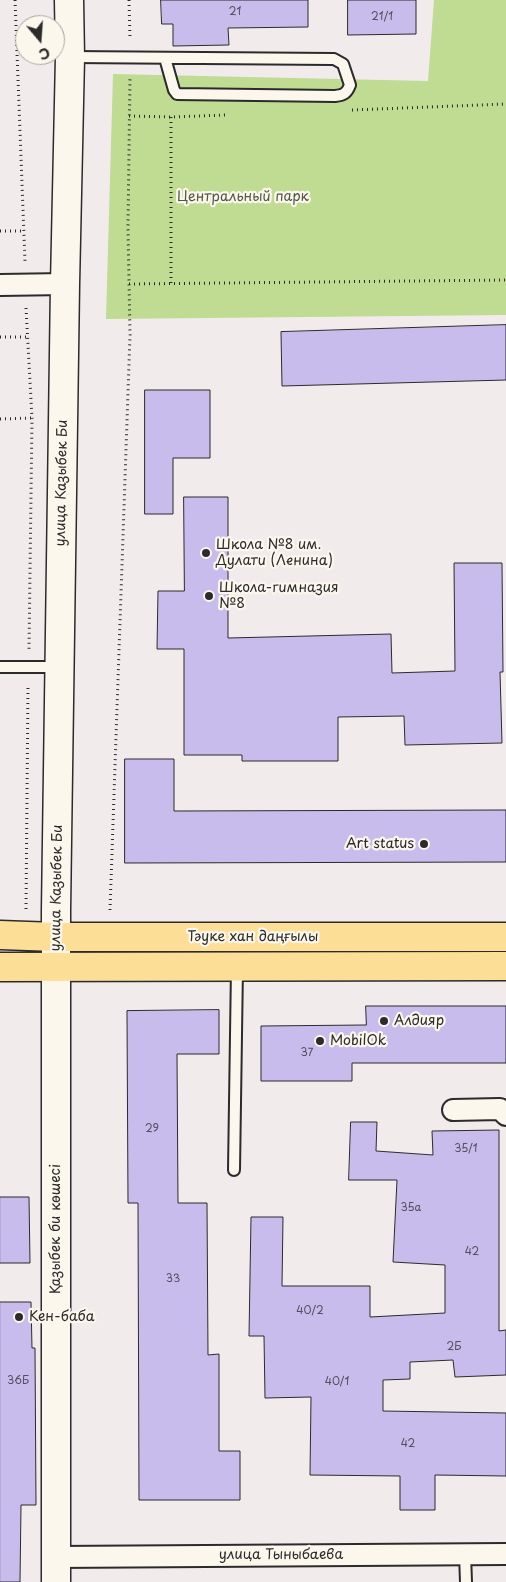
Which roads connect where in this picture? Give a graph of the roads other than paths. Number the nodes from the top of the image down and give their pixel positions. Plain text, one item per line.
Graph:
1 (69, 0) edge
2 (70, 57) junction
3 (165, 58) junction
4 (65, 284) junction
5 (0, 285) edge
6 (0, 667) edge
7 (60, 667) junction
8 (0, 935) edge
9 (506, 936) edge
10 (56, 937) junction
11 (237, 966) junction
12 (506, 966) edge
13 (0, 967) edge
14 (56, 967) junction
15 (453, 1110) dead end
16 (506, 1115) edge
17 (234, 1170) dead end
18 (465, 1554) junction
19 (506, 1554) edge
20 (56, 1570) edge
21 (466, 1582) edge

1 - 2 main road, улица Казыбек Би
2 - 3 lane
2 - 4 main road, улица Казыбек Би
3 - 3 lane
4 - 5 street
4 - 7 main road, улица Казыбек Би
6 - 7 lane
7 - 10 main road, улица Казыбек Би
8 - 10 main road, Тәуке хан даңғылы
9 - 10 main road, Тәуке хан даңғылы
10 - 14 main road, улица Казыбек Би
11 - 12 main road
11 - 14 main road
11 - 17 lane
13 - 14 main road
14 - 20 main road, Қазыбек би көшесі
15 - 16 street
18 - 19 street, улица Тыныбаева
18 - 20 street, улица Тыныбаева
18 - 21 lane

